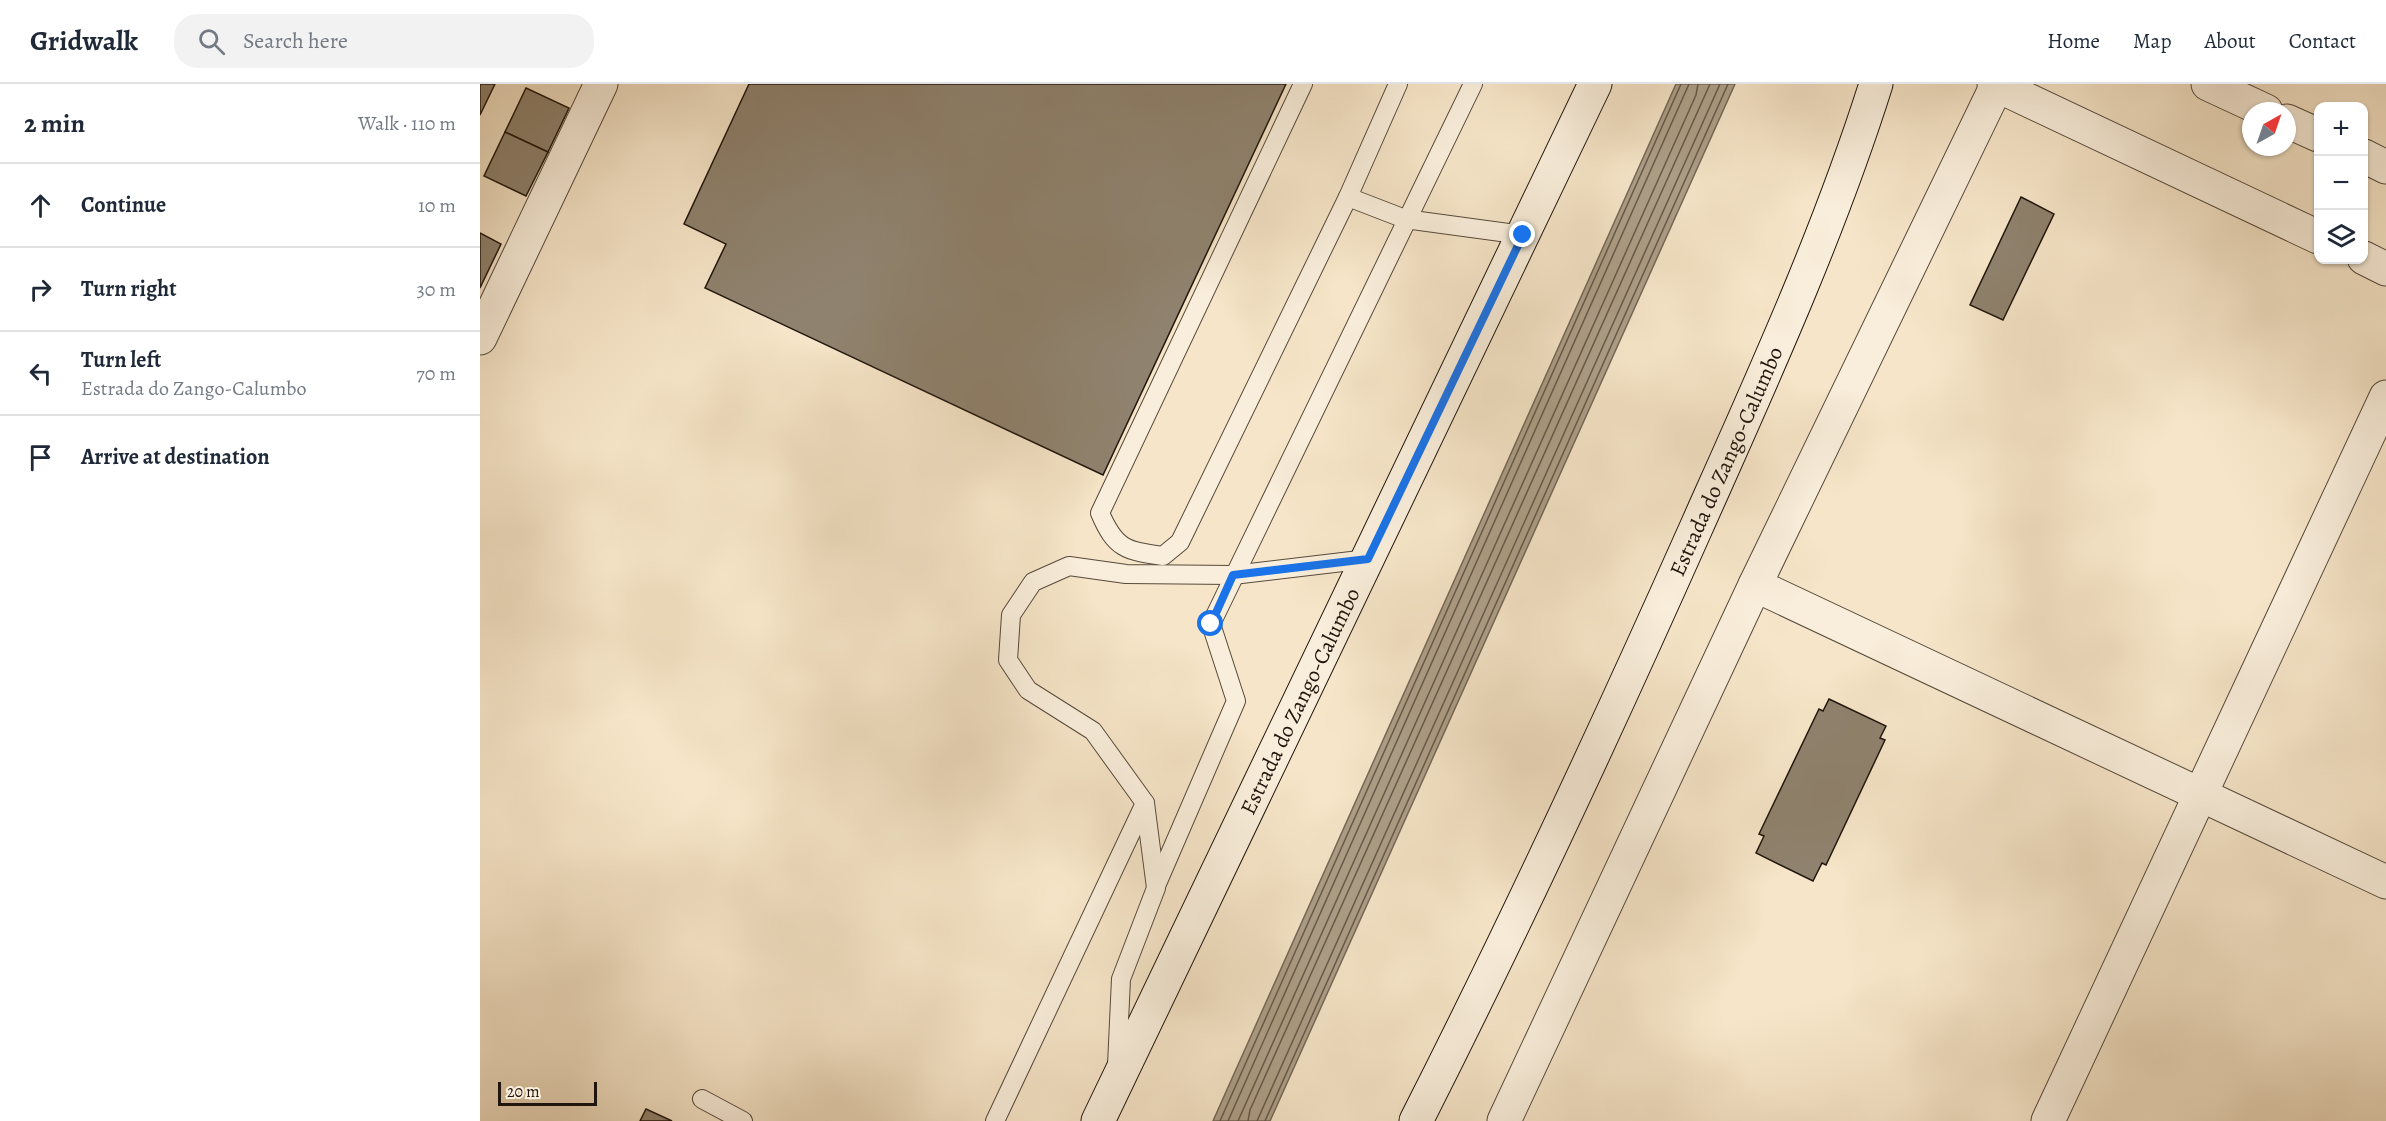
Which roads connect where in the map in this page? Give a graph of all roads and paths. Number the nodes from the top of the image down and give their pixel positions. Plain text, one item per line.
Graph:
1 (601, 84) edge
2 (1303, 84) edge
3 (1398, 84) edge
4 (1473, 84) edge
5 (1595, 84) edge
6 (1876, 84) edge
7 (2208, 84) edge
8 (1995, 85) edge
9 (2247, 102) edge
10 (2296, 125) edge
11 (2314, 133) edge
12 (2368, 158) edge
13 (2386, 167) edge
14 (1348, 197) junction
15 (1406, 219) junction
16 (1523, 235) junction
17 (2314, 235) edge
18 (2368, 260) edge
19 (2386, 269) edge
20 (480, 338) edge
21 (2386, 397) edge
22 (1368, 559) junction
23 (1233, 575) junction
24 (1755, 585) junction
25 (2201, 795) junction
26 (1145, 804) junction
27 (2386, 882) edge
28 (1155, 888) junction
29 (1116, 1084) junction
30 (702, 1099) dead end
31 (1514, 1118) edge
32 (743, 1121) edge
33 (995, 1121) edge
34 (1098, 1121) edge
35 (1416, 1121) edge
36 (2048, 1121) edge

1 - 20 street
2 - 14 lane
3 - 14 lane
4 - 15 lane
5 - 16 street, Estrada do Zango-Calumbo
6 - 35 street, Estrada do Zango-Calumbo
7 - 9 street
8 - 17 street
8 - 24 street
10 - 11 street
12 - 13 street
14 - 15 lane
15 - 16 lane
15 - 23 lane
16 - 22 street, Estrada do Zango-Calumbo
18 - 19 street
21 - 25 street
22 - 23 lane
22 - 29 street, Estrada do Zango-Calumbo
23 - 26 lane
23 - 28 lane
24 - 25 street
24 - 31 street
25 - 27 street
25 - 36 street
26 - 28 lane
26 - 33 lane
28 - 29 lane
29 - 34 street, Estrada do Zango-Calumbo
30 - 32 lane

